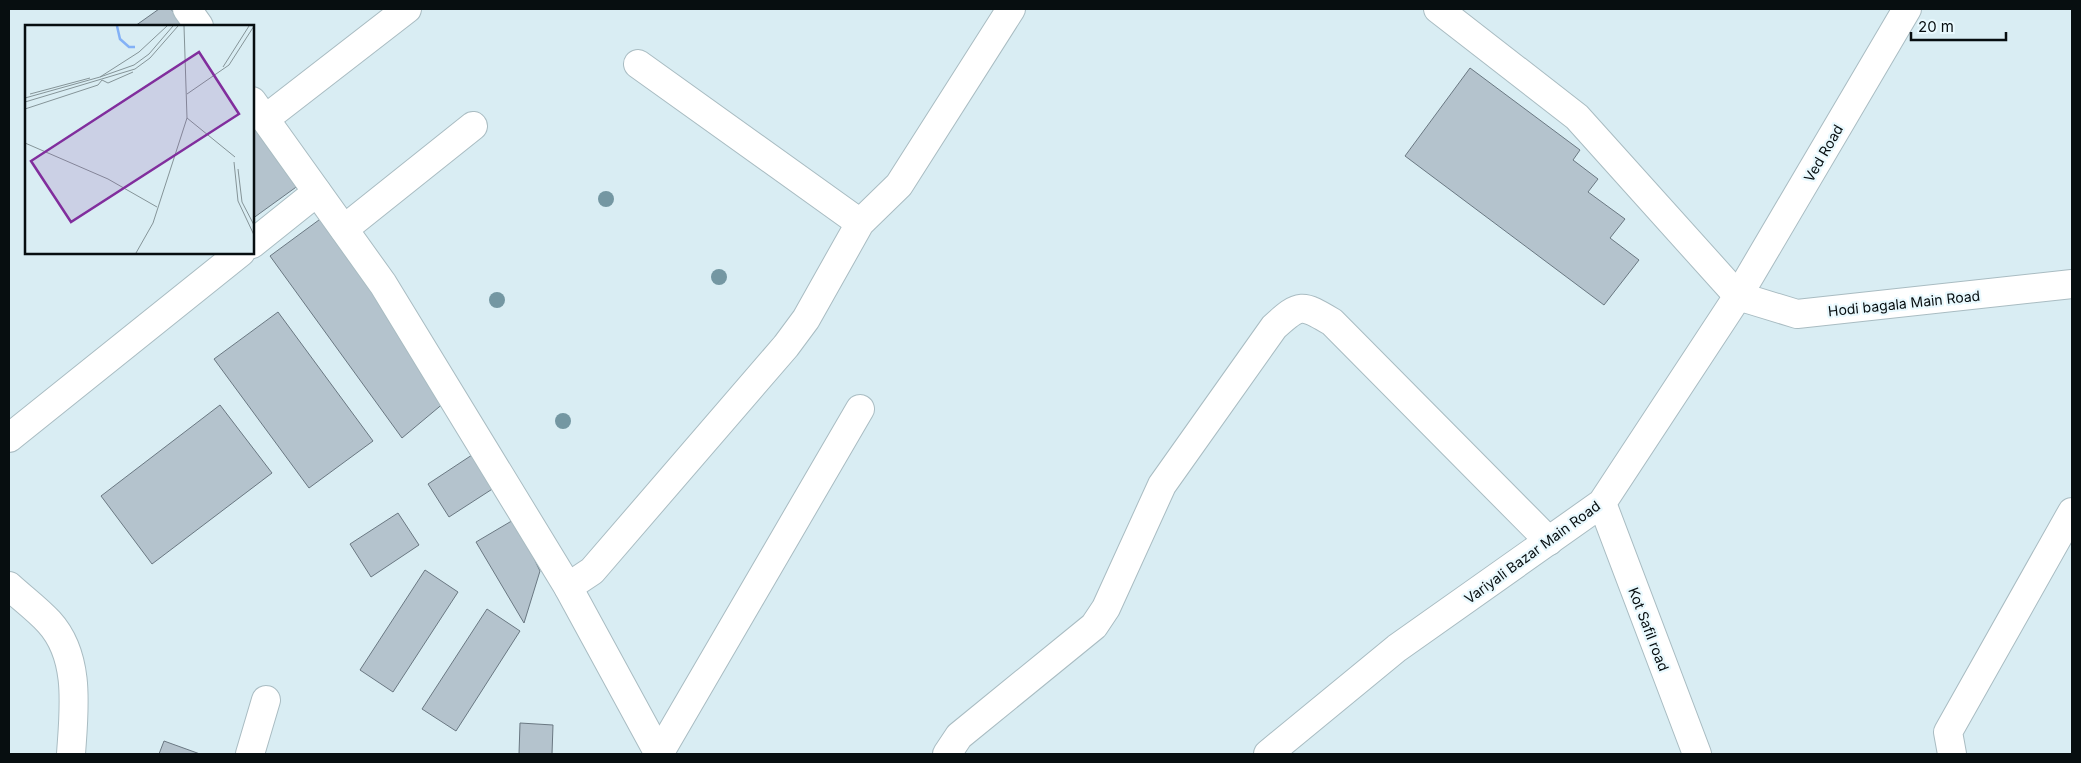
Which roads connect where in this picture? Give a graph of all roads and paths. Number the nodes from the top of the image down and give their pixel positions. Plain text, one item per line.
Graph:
1 (187, 9) edge
2 (407, 9) edge
3 (1011, 9) edge
4 (1438, 9) edge
5 (1907, 9) edge
6 (198, 25) edge
7 (638, 64) dead end
8 (259, 110) edge
9 (472, 126) dead end
10 (317, 192) junction
11 (860, 223) junction
12 (344, 229) junction
13 (254, 242) edge
14 (239, 254) edge
15 (2072, 284) edge
16 (1738, 296) junction
17 (860, 409) dead end
18 (9, 438) edge
19 (1602, 503) junction
20 (2072, 512) edge
21 (1549, 541) junction
22 (9, 586) edge
23 (568, 587) junction
24 (266, 700) dead end
25 (71, 754) edge
26 (250, 754) edge
27 (659, 754) edge
28 (947, 754) edge
29 (1268, 754) edge
30 (1697, 754) edge
31 (1952, 754) edge

1 - 6 street
2 - 8 street
3 - 11 street
4 - 16 street
5 - 16 street, Ved Road
7 - 11 street
8 - 10 street
9 - 12 street
10 - 12 street
10 - 13 street
11 - 23 street
12 - 23 street
14 - 18 street
15 - 16 street, Hodi bagala Main Road
16 - 19 street, Variyali Bazar Main Road
17 - 27 street
19 - 21 street, Variyali Bazar Main Road
19 - 30 street, Kot Safil road
20 - 31 street
21 - 28 street
21 - 29 street, Variyali Bazar Main Road
22 - 25 street
23 - 27 street
24 - 26 street

